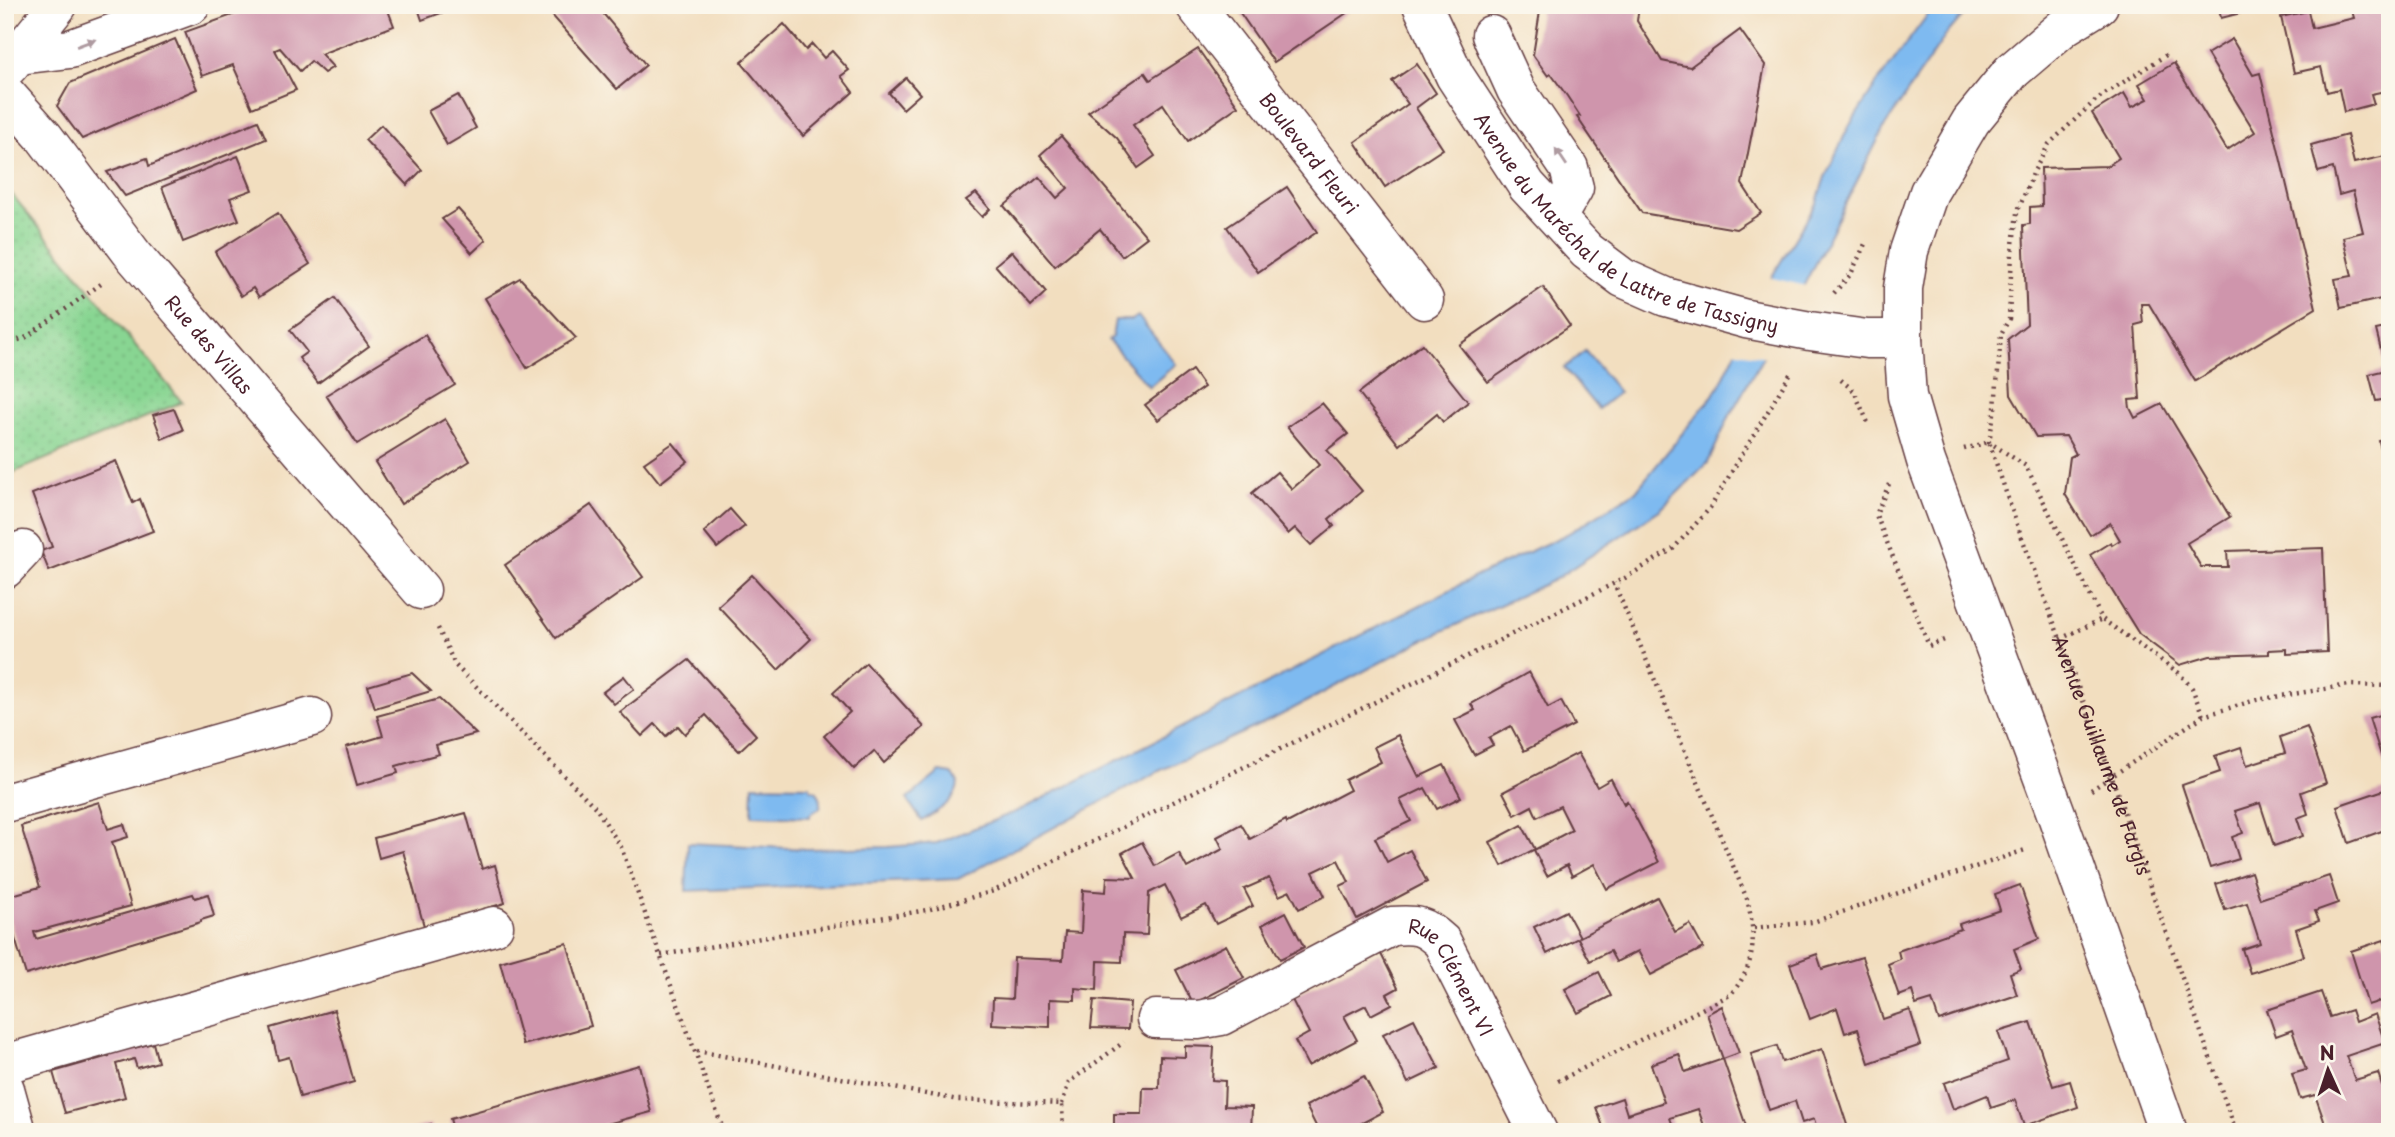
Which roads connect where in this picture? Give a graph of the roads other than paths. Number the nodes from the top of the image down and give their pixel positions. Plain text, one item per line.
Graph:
1 (58, 5) edge
2 (191, 5) edge
3 (1195, 5) edge
4 (1422, 5) edge
5 (2099, 5) edge
6 (1490, 35) dead end
7 (12, 62) edge
8 (5, 93) edge
9 (1557, 218) junction
10 (1424, 300) dead end
11 (1903, 339) junction
12 (421, 590) road end
13 (312, 717) dead end
14 (5, 803) edge
15 (494, 926) dead end
16 (1156, 1019) road end
17 (5, 1064) edge
18 (5, 1089) edge
19 (1532, 1120) edge
20 (17, 1132) edge
21 (2168, 1132) edge

1 - 7 street
7 -> 2 street
3 - 10 street, Boulevard Fleuri
4 - 9 street, Avenue du Maréchal de Lattre de Tassigny
5 - 11 street
9 -> 6 street
8 - 12 street, Rue des Villas
9 - 11 street, Avenue du Maréchal de Lattre de Tassigny
11 - 21 street
13 - 14 street
15 - 17 street
16 - 19 street, Rue Clément VI
18 - 20 street

